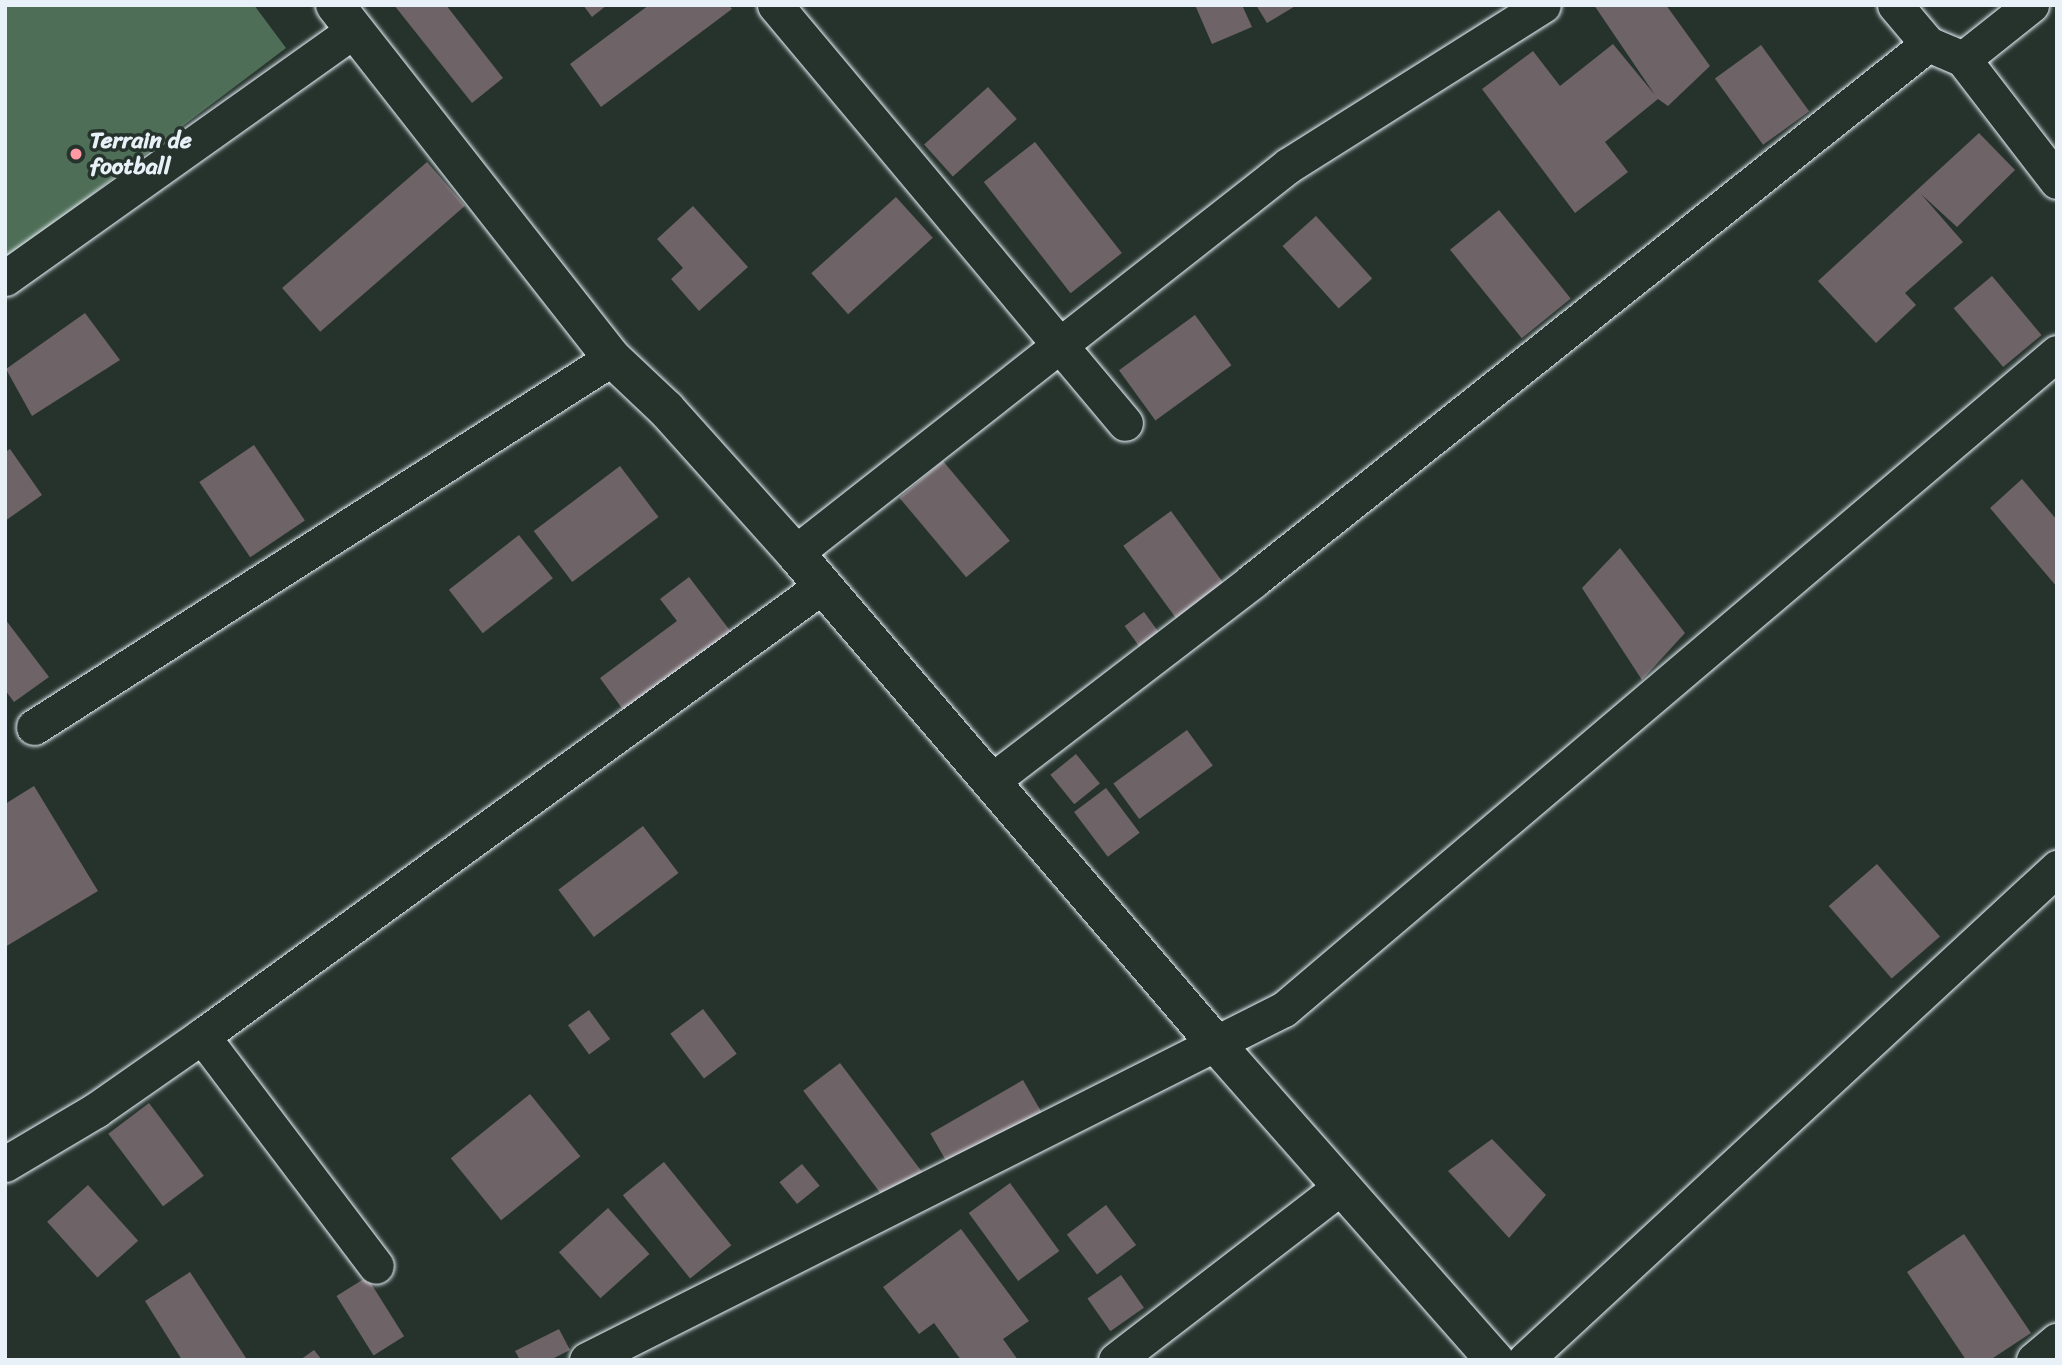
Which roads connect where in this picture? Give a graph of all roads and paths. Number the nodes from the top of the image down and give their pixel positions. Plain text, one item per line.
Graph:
1 (775, 5) edge
2 (1543, 5) edge
3 (1895, 5) edge
4 (2031, 5) edge
5 (345, 18) edge
6 (1928, 44) junction
7 (1964, 59) junction
8 (2057, 181) edge
9 (5, 278) edge
10 (1059, 342) junction
11 (2057, 353) edge
12 (612, 358) junction
13 (1125, 423) dead end
14 (795, 553) junction
15 (822, 586) junction
16 (34, 727) dead end
17 (993, 780) junction
18 (2057, 868) edge
19 (202, 1036) junction
20 (1216, 1044) junction
21 (5, 1164) edge
22 (1341, 1187) junction
23 (376, 1266) dead end
24 (2057, 1341) edge
25 (587, 1360) edge
26 (1116, 1360) edge
27 (1496, 1360) edge
28 (1525, 1360) edge
29 (2034, 1360) edge

1 - 10 street
2 - 10 street
3 - 6 street
4 - 7 street
5 - 9 street
5 - 12 street
6 - 7 street
6 - 17 street
7 - 8 street
10 - 13 street
10 - 14 street
11 - 20 street
12 - 14 street
12 - 16 street
14 - 15 street
15 - 17 street
15 - 19 street
17 - 20 street
18 - 28 street
19 - 21 street
19 - 23 street
20 - 22 street
20 - 25 street
22 - 26 street
22 - 27 street
24 - 29 street

